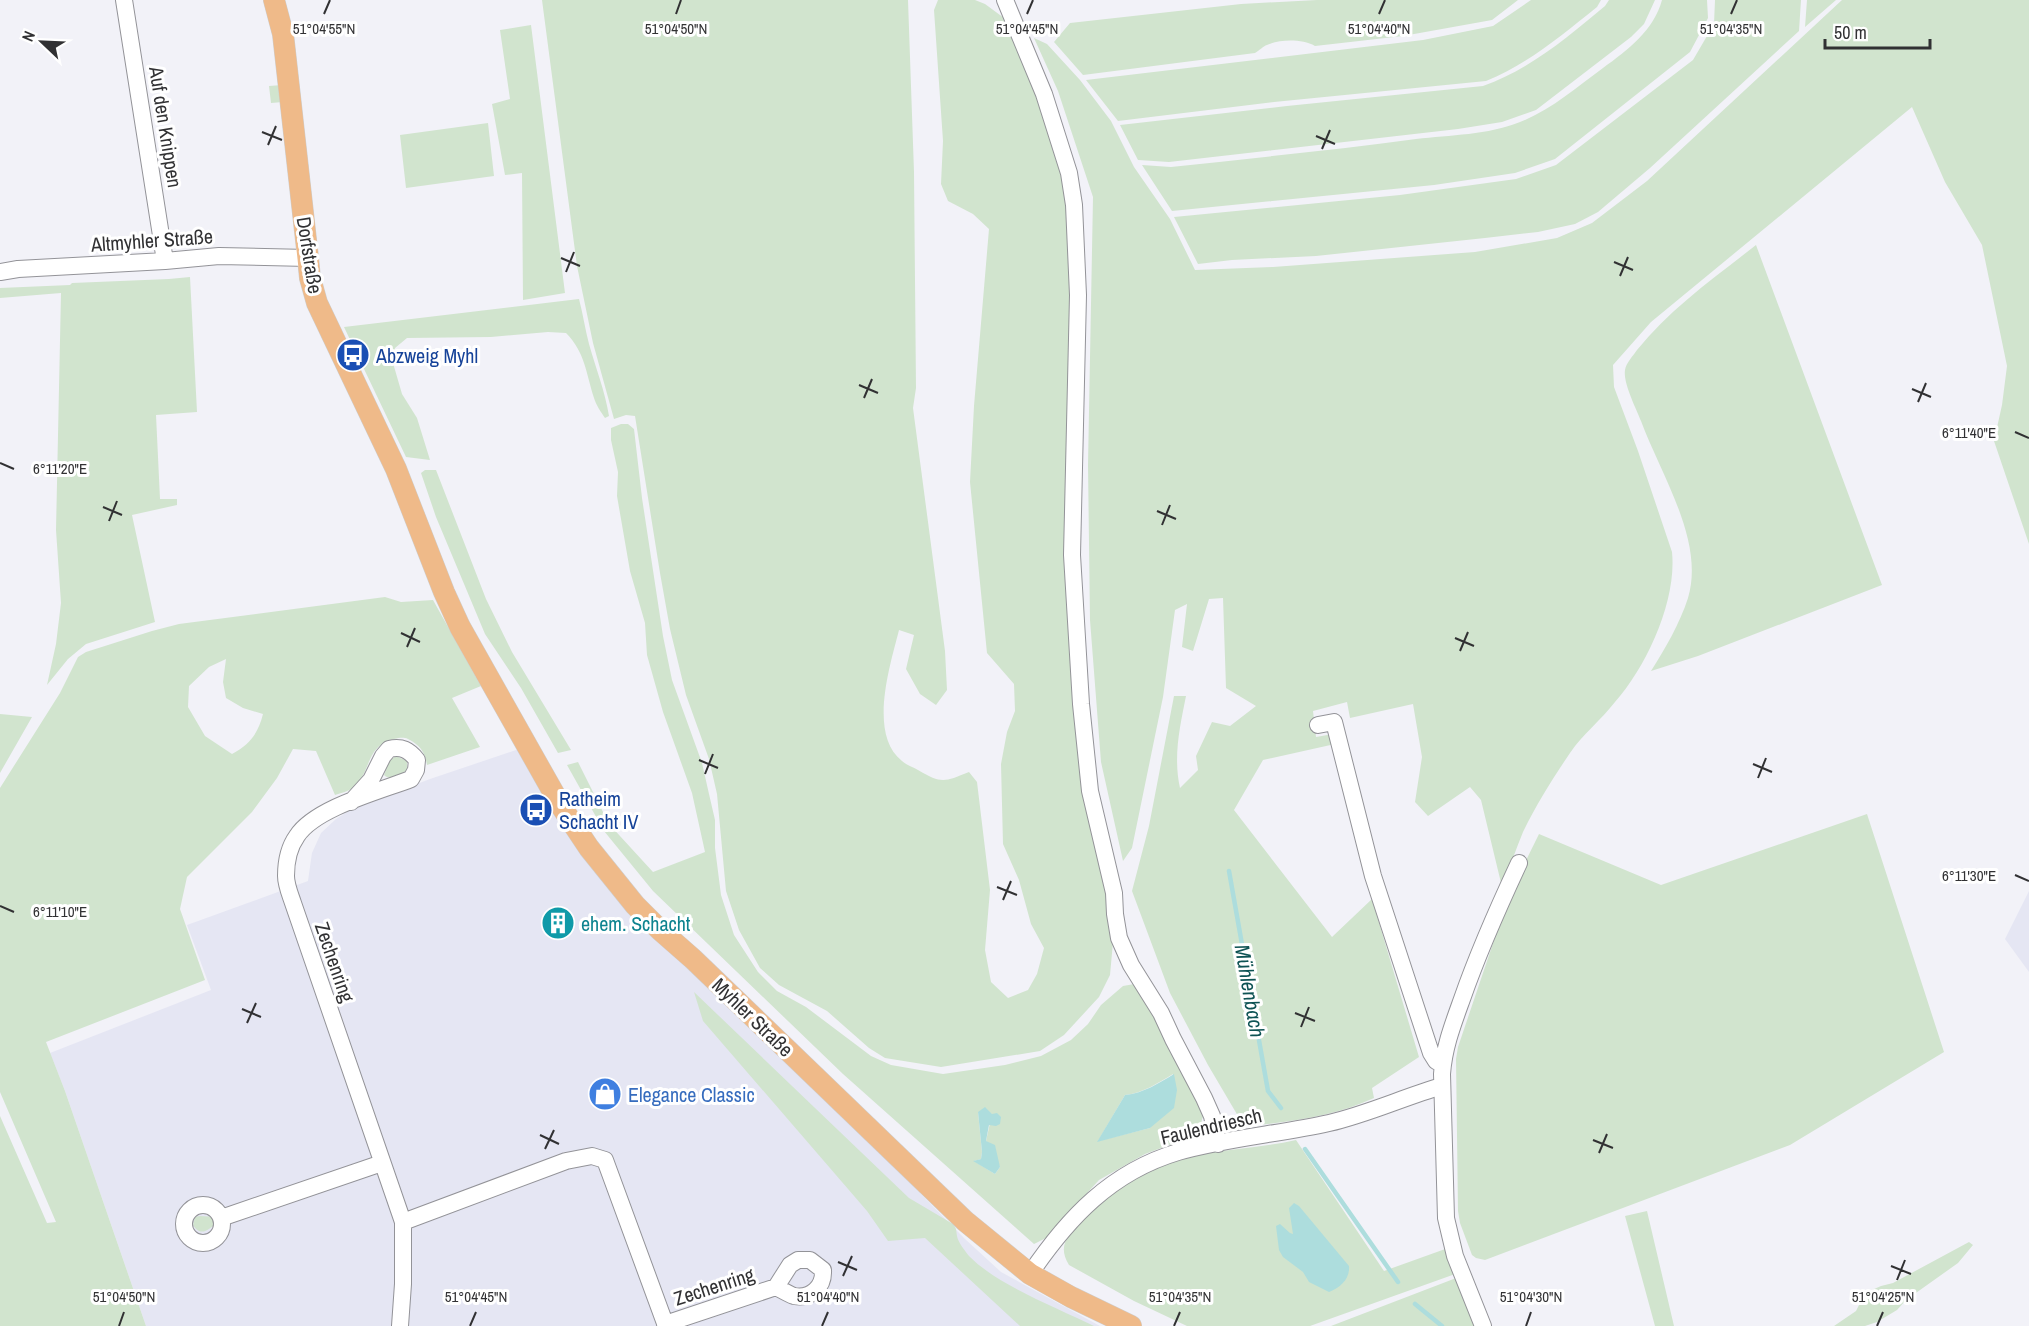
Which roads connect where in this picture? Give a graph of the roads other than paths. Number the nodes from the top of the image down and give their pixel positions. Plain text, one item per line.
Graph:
1 (124, 0) edge
2 (274, 0) edge
3 (1005, 0) edge
4 (308, 258) junction
5 (165, 261) junction
6 (0, 272) edge
7 (460, 627) joint
8 (1318, 724) dead end
9 (351, 802) dead end
10 (1519, 863) dead end
11 (1443, 1065) junction
12 (1442, 1086) junction
13 (1218, 1144) junction
14 (382, 1163) junction
15 (221, 1218) dead end
16 (403, 1222) junction
17 (1030, 1274) junction
18 (776, 1287) dead end
19 (666, 1325) edge
20 (400, 1326) edge
21 (1131, 1326) edge
22 (1483, 1326) edge

1 - 5 street, Auf den Knippen
2 - 4 main road, Dorfstraße
3 - 13 street
4 - 5 street, Altmyhler Straße
4 - 7 main road, Dorfstraße
5 - 6 street, Altmyhler Straße
7 - 17 main road, Myhler Straße
8 - 11 street
9 - 14 street, Zechenring
10 - 11 street
11 - 12 street
12 - 13 street, Faulendriesch
12 - 22 street
13 - 17 street, Faulendriesch
14 - 15 street
14 - 16 street, Zechenring
16 - 19 street, Zechenring
16 - 20 street, Zechenring
17 - 21 main road, Myhler Straße
18 - 19 street, Zechenring

